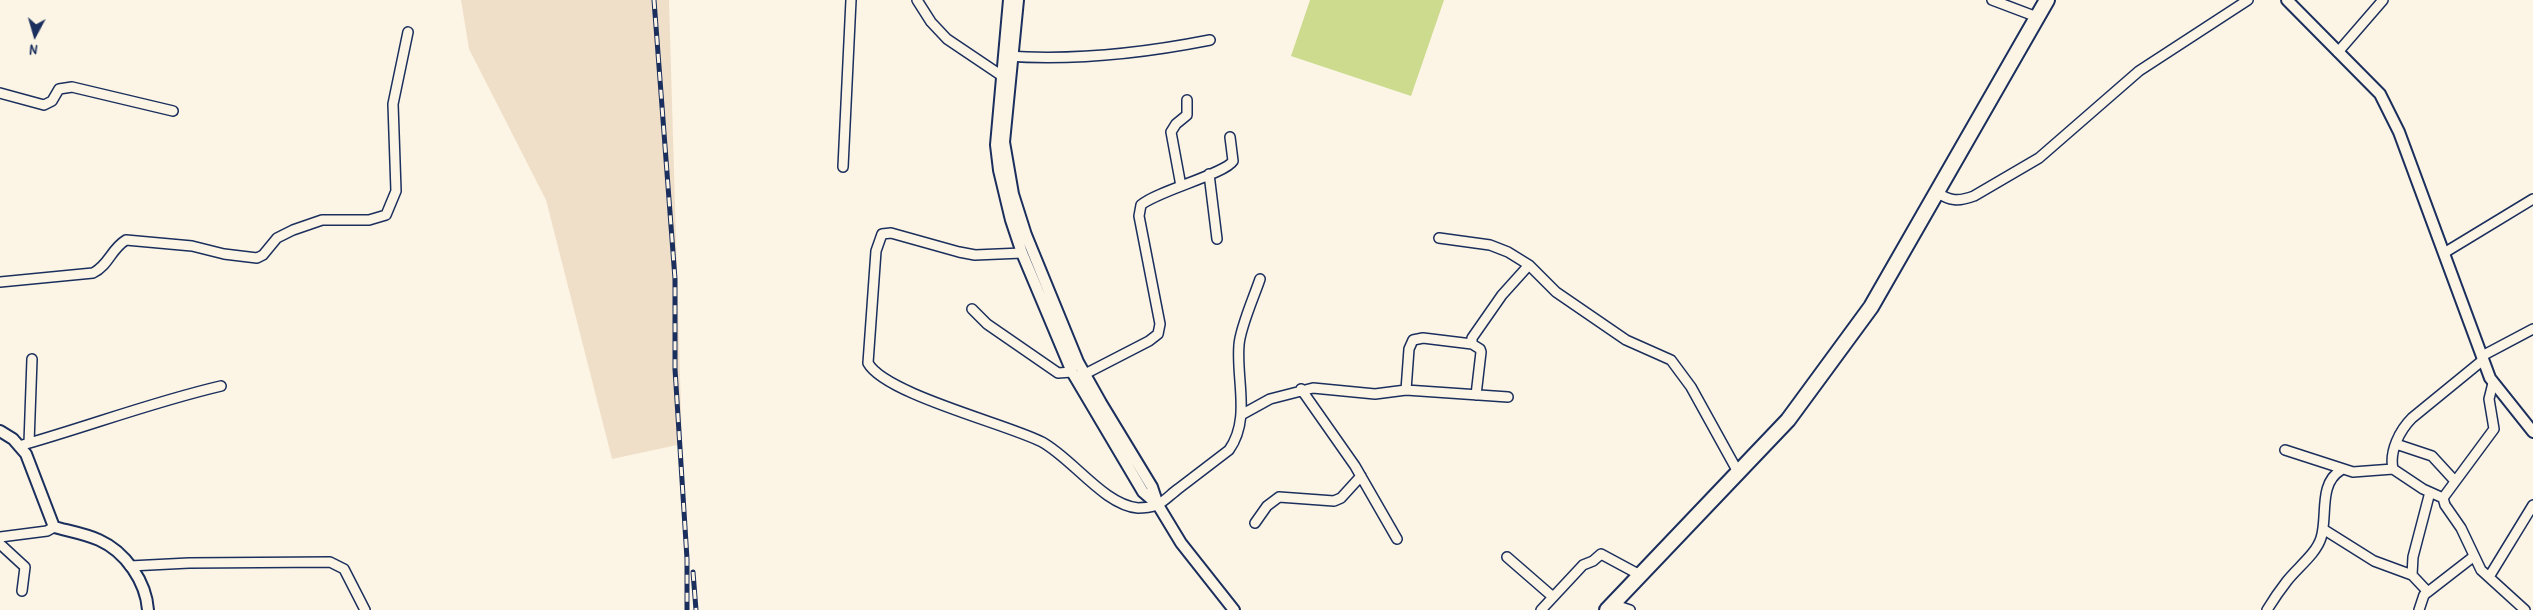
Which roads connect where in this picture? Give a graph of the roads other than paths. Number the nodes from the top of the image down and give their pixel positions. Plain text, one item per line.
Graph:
1 (851, 0) edge
2 (918, 0) edge
3 (1010, 0) edge
4 (1018, 0) edge
5 (1992, 0) edge
6 (2047, 0) edge
7 (2248, 0) edge
8 (2287, 0) edge
9 (2383, 0) edge
10 (2037, 17) junction
11 (408, 32) dead end
12 (1210, 40) dead end
13 (2338, 52) junction
14 (1008, 56) junction
15 (1002, 76) junction
16 (0, 92) edge
17 (1187, 100) dead end
18 (173, 111) dead end
19 (1230, 137) dead end
20 (842, 167) dead end
21 (1209, 174) junction
22 (1181, 186) junction
23 (1936, 192) junction
24 (2533, 199) edge
25 (1021, 237) junction
26 (1439, 238) dead end
27 (1217, 239) dead end
28 (1022, 253) junction
29 (2444, 254) junction
30 (1529, 265) junction
31 (1260, 280) dead end
32 (0, 282) edge
33 (972, 308) dead end
34 (2533, 329) edge
35 (1472, 344) junction
36 (32, 358) dead end
37 (2482, 358) junction
38 (1073, 367) junction
39 (1085, 374) junction
40 (2493, 383) junction
41 (221, 386) dead end
42 (1300, 389) junction
43 (1406, 390) junction
44 (1476, 395) junction
45 (1508, 397) dead end
46 (1241, 415) junction
47 (0, 431) edge
48 (2533, 432) edge
49 (2396, 444) junction
50 (24, 445) junction
51 (2285, 450) dead end
52 (2394, 469) junction
53 (2341, 470) junction
54 (1738, 472) junction
55 (1361, 476) junction
56 (2454, 480) junction
57 (2430, 492) junction
58 (2443, 498) junction
59 (2533, 504) edge
60 (1158, 505) junction
61 (1255, 523) dead end
62 (54, 527) junction
63 (2323, 528) junction
64 (0, 537) edge
65 (1397, 539) dead end
66 (0, 544) edge
67 (2473, 556) junction
68 (1507, 557) dead end
69 (130, 566) junction
70 (1640, 575) junction
71 (2412, 576) junction
72 (2489, 577) junction
73 (22, 591) dead end
74 (2428, 592) junction
75 (1553, 597) junction
76 (1610, 607) edge
77 (148, 610) edge
78 (365, 610) edge
79 (1234, 610) edge
80 (1541, 610) edge
81 (1630, 610) edge
82 (2267, 610) edge
83 (2418, 610) edge
84 (2525, 610) edge

1 - 20 street
2 - 15 street
3 - 14 street
4 - 14 street
5 - 10 street
6 - 10 main road
7 - 23 street
8 - 13 street
9 - 13 street
10 - 23 main road
11 - 32 street
12 - 14 street
13 - 29 street
14 - 15 street
14 - 25 street
15 - 25 street
16 - 18 street
17 - 22 street
19 - 21 street
21 - 22 street
21 - 27 street
22 - 39 street
23 - 54 main road
24 - 29 street
25 - 28 street
25 - 38 street
26 - 30 street
28 - 38 street
28 - 60 street
29 - 37 street
30 - 35 street
30 - 54 street
31 - 46 street
33 - 38 street
34 - 37 street
35 - 43 street
35 - 44 street
36 - 50 street
37 - 40 street
37 - 49 street
38 - 39 street
38 - 60 street
39 - 60 street
40 - 48 street
40 - 56 street
41 - 50 street
42 - 43 street
42 - 46 street
42 - 55 street
43 - 44 street
44 - 45 street
46 - 60 street
47 - 50 street
49 - 52 street
49 - 56 street
50 - 62 street
51 - 53 street
52 - 53 street
52 - 57 street
53 - 63 street
54 - 70 main road
55 - 61 street
55 - 65 street
56 - 58 street
57 - 58 street
57 - 71 street
58 - 67 street
59 - 72 street
60 - 79 street
62 - 64 street
62 - 69 street
63 - 71 street
63 - 82 street
66 - 73 street
67 - 72 street
67 - 74 street
68 - 75 street
69 - 77 street
69 - 78 street
70 - 75 street
70 - 76 main road
71 - 74 street
72 - 84 street
74 - 83 street
75 - 80 street
76 - 81 street

